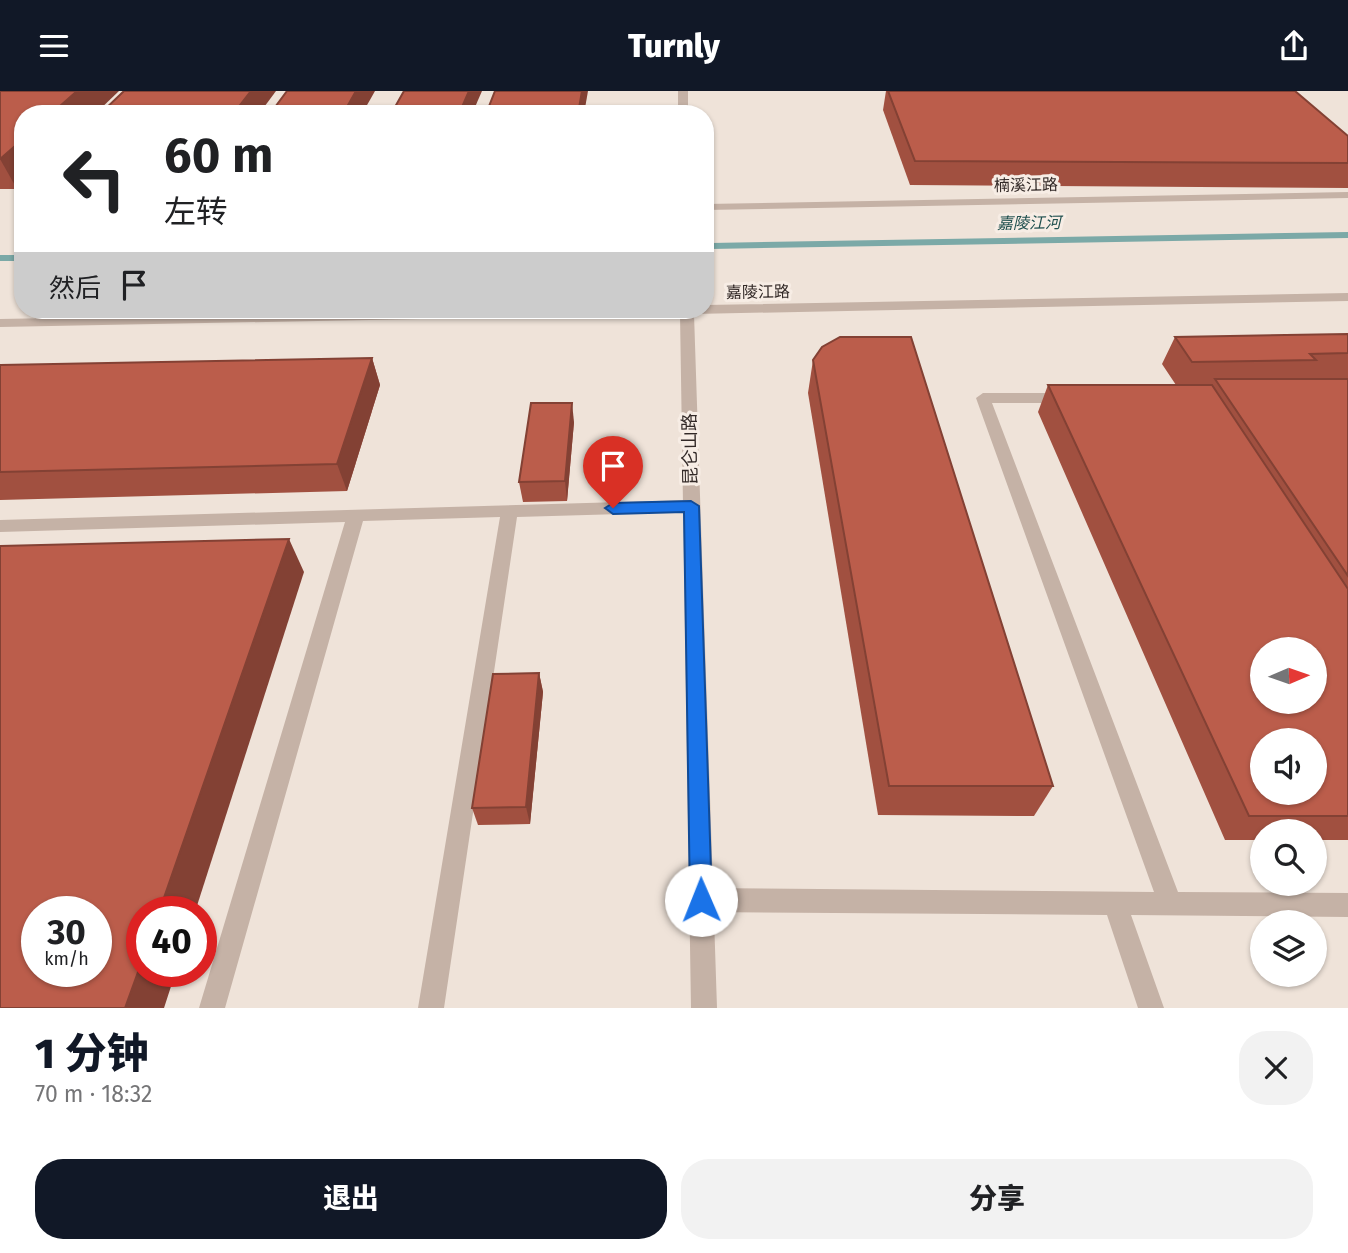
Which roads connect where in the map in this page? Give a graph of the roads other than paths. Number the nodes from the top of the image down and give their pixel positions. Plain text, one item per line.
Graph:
1 (1348, 195) edge
2 (714, 207) edge
3 (1348, 297) edge
4 (714, 309) edge
5 (211, 319) edge
6 (687, 319) edge
7 (0, 323) edge
8 (1080, 398) edge
9 (691, 506) junction
10 (509, 511) junction
11 (356, 515) junction
12 (0, 526) edge
13 (701, 900) junction
14 (1115, 903) junction
15 (1170, 903) junction
16 (1348, 905) edge
17 (212, 1008) edge
18 (431, 1008) edge
19 (704, 1008) edge
20 (1151, 1008) edge

1 - 2 street, 楠溪江路
3 - 4 street, 嘉陵江路
5 - 7 street, 嘉陵江路
6 - 9 street, 昆仑山路
8 - 15 street
9 - 10 street
9 - 13 street, 昆仑山路
10 - 11 street
10 - 18 street
11 - 12 street
11 - 17 street
13 - 14 street
13 - 19 street, 昆仑山路
14 - 15 street
14 - 20 street
15 - 16 street

